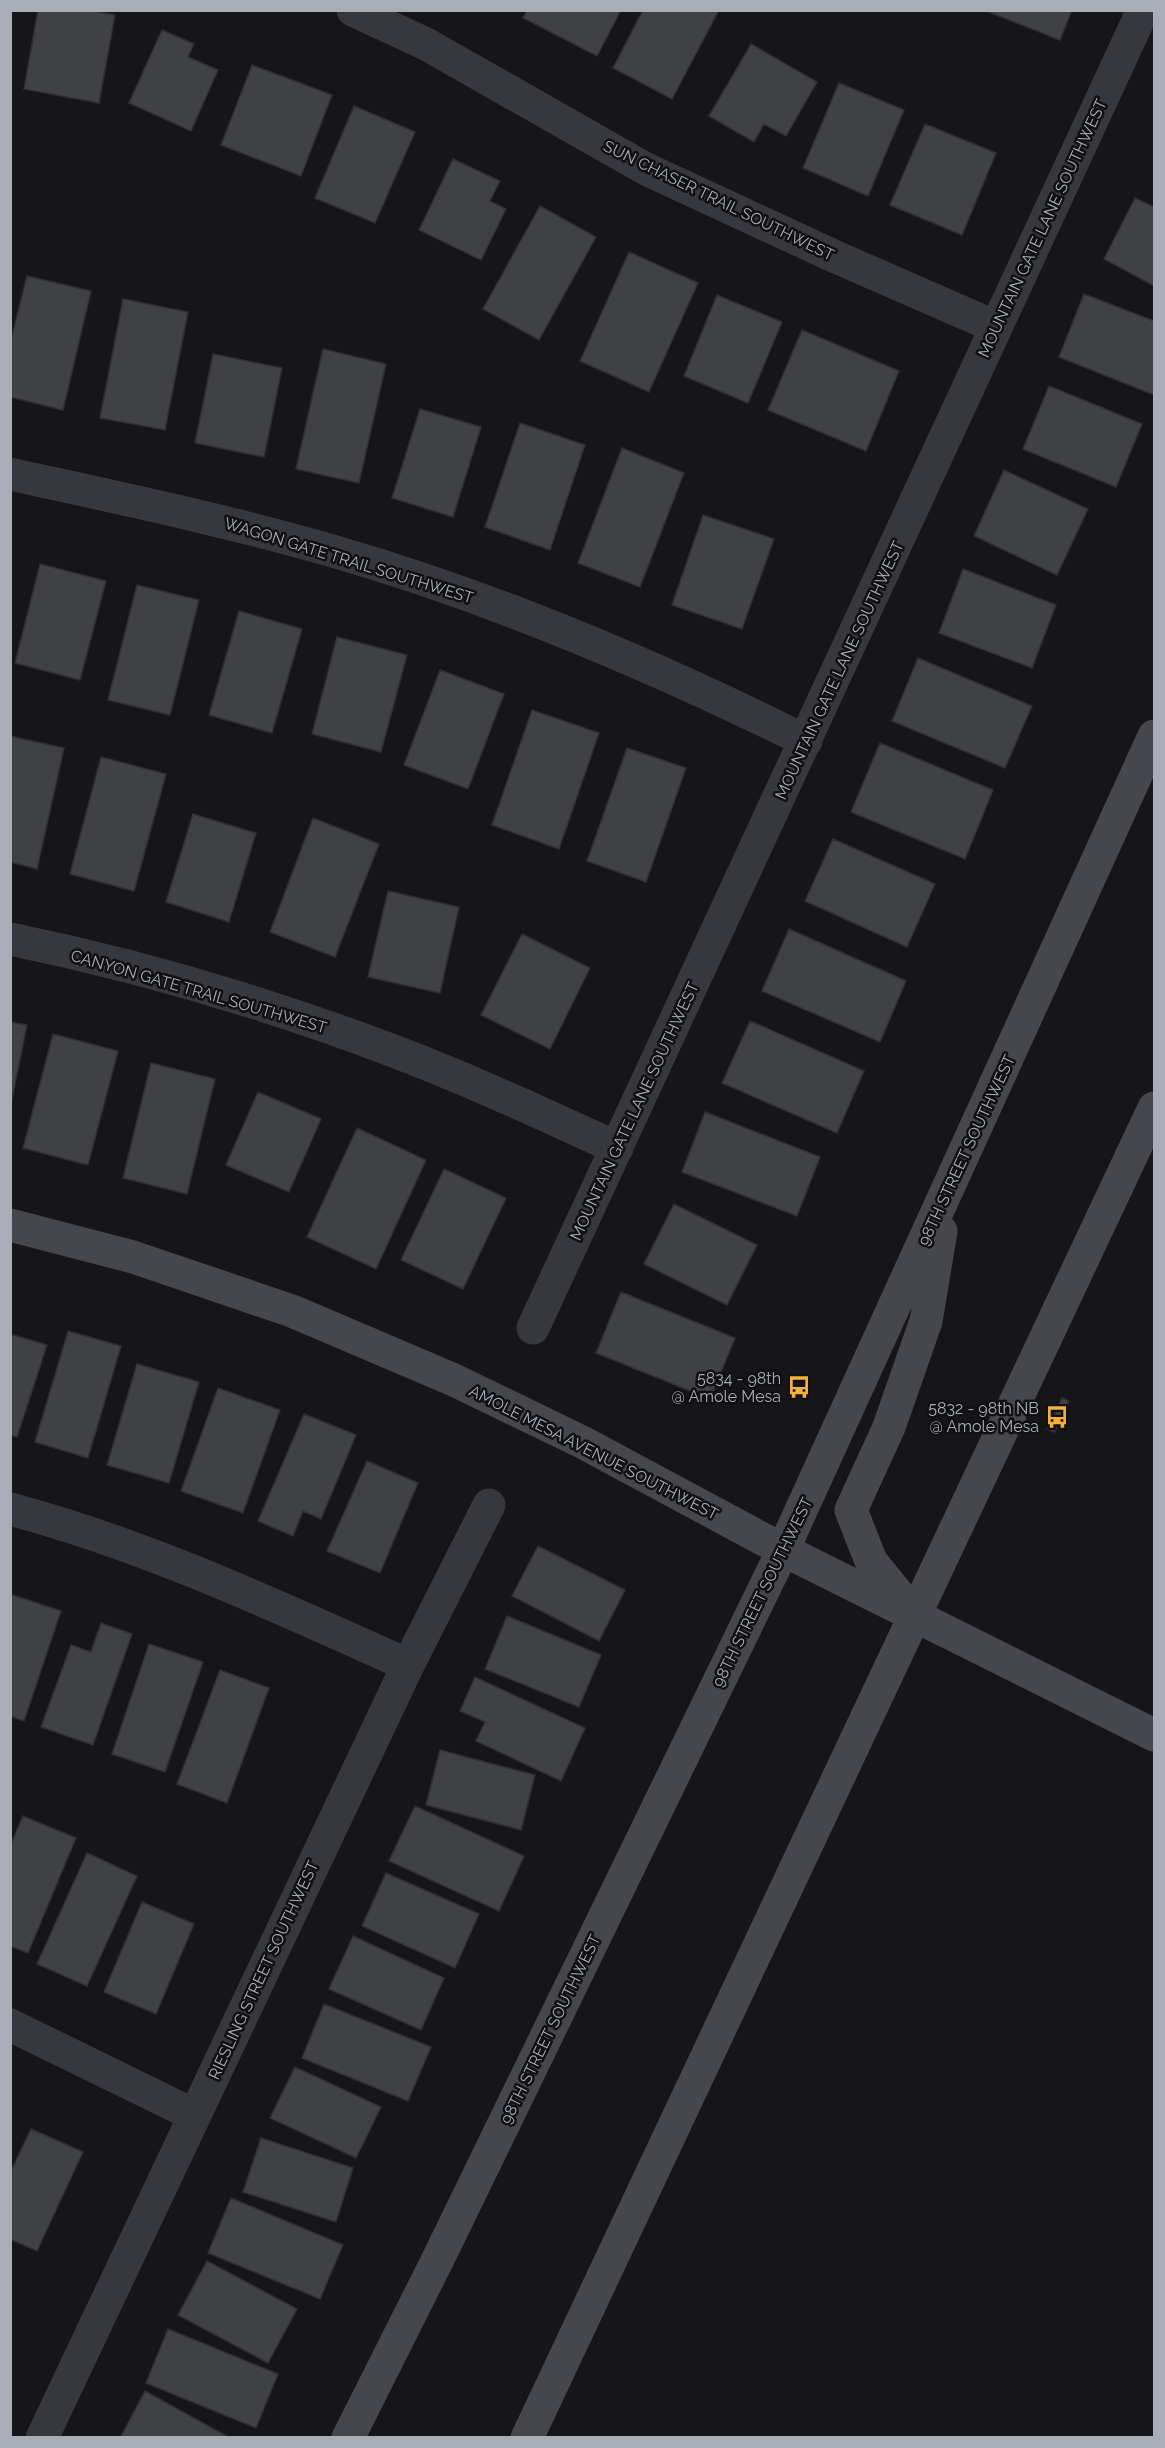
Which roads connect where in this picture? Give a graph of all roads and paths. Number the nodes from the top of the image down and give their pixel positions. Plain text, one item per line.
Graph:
1 (353, 10) edge
2 (1143, 10) edge
3 (996, 327) junction
4 (10, 474) edge
5 (1155, 736) edge
6 (806, 741) junction
7 (10, 939) edge
8 (1155, 1108) edge
9 (617, 1148) junction
10 (948, 1189) junction
11 (10, 1225) edge
12 (533, 1328) dead end
13 (489, 1505) dead end
14 (10, 1509) edge
15 (783, 1550) junction
16 (916, 1616) junction
17 (408, 1665) junction
18 (1155, 1735) edge
19 (10, 2025) edge
20 (194, 2115) junction
21 (42, 2438) edge
22 (348, 2438) edge
23 (527, 2438) edge

1 - 3 street, SUN CHASER TRAIL SOUTHWEST
2 - 3 street, MOUNTAIN GATE LANE SOUTHWEST
3 - 6 street, MOUNTAIN GATE LANE SOUTHWEST
4 - 6 street, WAGON GATE TRAIL SOUTHWEST
5 - 10 main road, 98TH STREET SOUTHWEST
6 - 9 street, MOUNTAIN GATE LANE SOUTHWEST
7 - 9 street, CANYON GATE TRAIL SOUTHWEST
8 - 16 main road
9 - 12 street, MOUNTAIN GATE LANE SOUTHWEST
10 - 15 main road, 98TH STREET SOUTHWEST
10 - 16 main road
11 - 15 main road, AMOLE MESA AVENUE SOUTHWEST
13 - 17 street, RIESLING STREET SOUTHWEST
14 - 17 street
15 - 16 main road, AMOLE MESA AVENUE SOUTHWEST
15 - 22 main road, 98TH STREET SOUTHWEST
16 - 18 main road, AMOLE MESA AVENUE SOUTHWEST
16 - 23 main road
17 - 20 street, RIESLING STREET SOUTHWEST
19 - 20 street
20 - 21 street, RIESLING STREET SOUTHWEST

